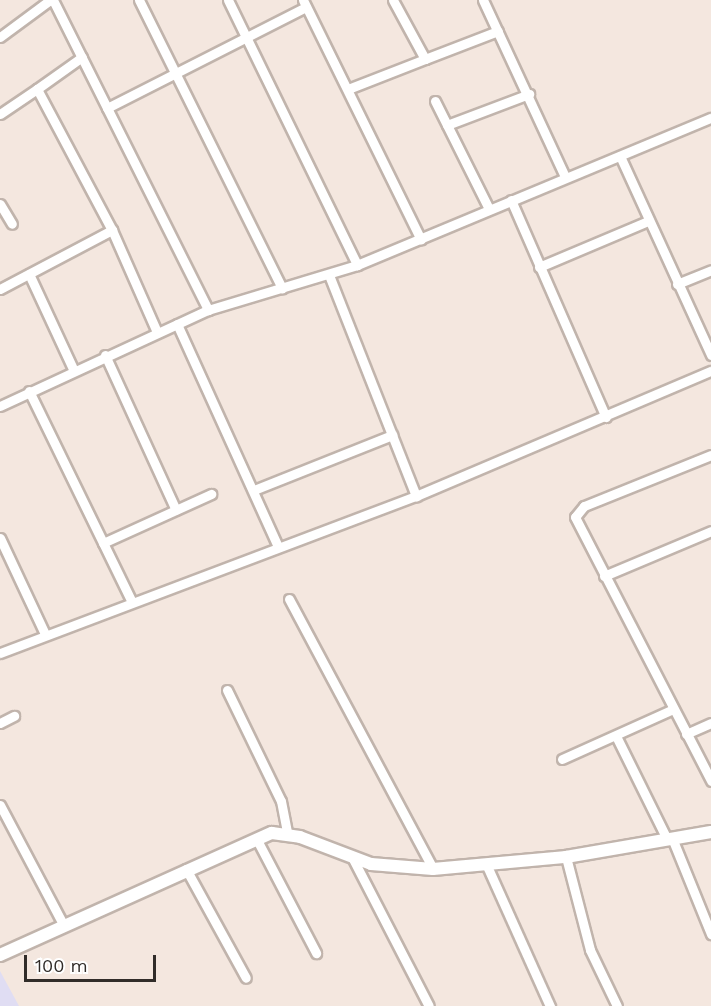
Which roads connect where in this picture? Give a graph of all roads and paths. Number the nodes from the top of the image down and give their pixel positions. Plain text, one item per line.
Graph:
1 (52, 0) edge
2 (140, 0) edge
3 (228, 0) edge
4 (393, 0) edge
5 (483, 0) edge
6 (304, 4) edge
7 (498, 31) junction
8 (0, 37) edge
9 (247, 39) junction
10 (82, 57) junction
11 (425, 60) junction
12 (174, 72) junction
13 (38, 89) junction
14 (348, 89) junction
15 (529, 94) junction
16 (435, 100) dead end
17 (107, 108) junction
18 (0, 114) edge
19 (711, 118) edge
20 (447, 125) junction
21 (620, 156) junction
22 (565, 177) junction
23 (511, 201) junction
24 (0, 204) edge
25 (489, 209) junction
26 (648, 221) junction
27 (12, 224) dead end
28 (112, 230) junction
29 (421, 240) junction
30 (357, 265) junction
31 (539, 267) junction
32 (711, 270) edge
33 (29, 274) junction
34 (329, 275) junction
35 (677, 284) junction
36 (282, 288) junction
37 (0, 289) edge
38 (208, 310) junction
39 (177, 324) junction
40 (158, 332) junction
41 (105, 355) junction
42 (711, 355) edge
43 (73, 369) junction
44 (711, 371) edge
45 (29, 391) junction
46 (0, 406) edge
47 (606, 417) junction
48 (392, 435) junction
49 (711, 455) edge
50 (254, 490) junction
51 (212, 494) dead end
52 (416, 496) junction
53 (176, 510) junction
54 (711, 531) edge
55 (0, 538) edge
56 (103, 543) junction
57 (278, 548) junction
58 (604, 576) junction
59 (289, 598) dead end
60 (132, 602) junction
61 (44, 632) junction
62 (0, 653) edge
63 (227, 690) dead end
64 (673, 709) junction
65 (14, 716) dead end
66 (0, 723) edge
67 (711, 723) edge
68 (686, 734) junction
69 (616, 736) junction
70 (562, 759) dead end
71 (711, 781) edge
72 (0, 805) edge
73 (711, 832) edge
74 (287, 833) junction
75 (256, 838) junction
76 (670, 838) junction
77 (566, 857) junction
78 (353, 860) junction
79 (487, 866) junction
80 (186, 869) junction
81 (433, 869) junction
82 (63, 924) junction
83 (711, 934) edge
84 (316, 953) dead end
85 (0, 955) edge
86 (246, 978) dead end
87 (429, 1006) edge
88 (550, 1006) edge
89 (617, 1006) edge

1 - 8 street
1 - 10 street
2 - 12 street
3 - 9 street
4 - 11 street
5 - 7 street
6 - 9 street
6 - 14 street
7 - 11 street
7 - 15 street
9 - 12 street
9 - 30 street
10 - 13 street
10 - 17 street
11 - 14 street
12 - 17 street
12 - 36 street
13 - 18 street
13 - 28 street
14 - 29 street
15 - 20 street
15 - 22 street
16 - 20 street
17 - 38 street
19 - 21 street
20 - 25 street
21 - 22 street
21 - 26 street
22 - 23 street
23 - 25 street
23 - 31 street
24 - 27 street
25 - 29 street
26 - 31 street
26 - 35 street
28 - 33 street
28 - 40 street
29 - 30 street
30 - 34 street
31 - 47 street
32 - 35 street
33 - 37 street
33 - 43 street
34 - 36 street
34 - 48 street
35 - 42 street
36 - 38 street
38 - 39 street
39 - 40 street
39 - 50 street
40 - 41 street
41 - 43 street
41 - 53 street
43 - 45 street
44 - 47 street
45 - 46 street
45 - 56 street
47 - 52 street
48 - 50 street
48 - 52 street
49 - 58 street
50 - 57 street
51 - 53 street
52 - 57 street
53 - 56 street
54 - 58 street
55 - 61 street
56 - 60 street
57 - 60 street
58 - 64 street
59 - 81 street
60 - 61 street
61 - 62 street
63 - 74 street
64 - 68 street
64 - 69 street
65 - 66 street
67 - 68 street
68 - 71 street
69 - 70 street
69 - 76 street
72 - 82 street
73 - 76 street
74 - 75 street
74 - 78 street
75 - 80 street
75 - 84 street
76 - 77 street
76 - 83 street
77 - 79 street
77 - 89 street
78 - 81 street
78 - 87 street
79 - 81 street
79 - 88 street
80 - 82 street
80 - 86 street
82 - 85 street

